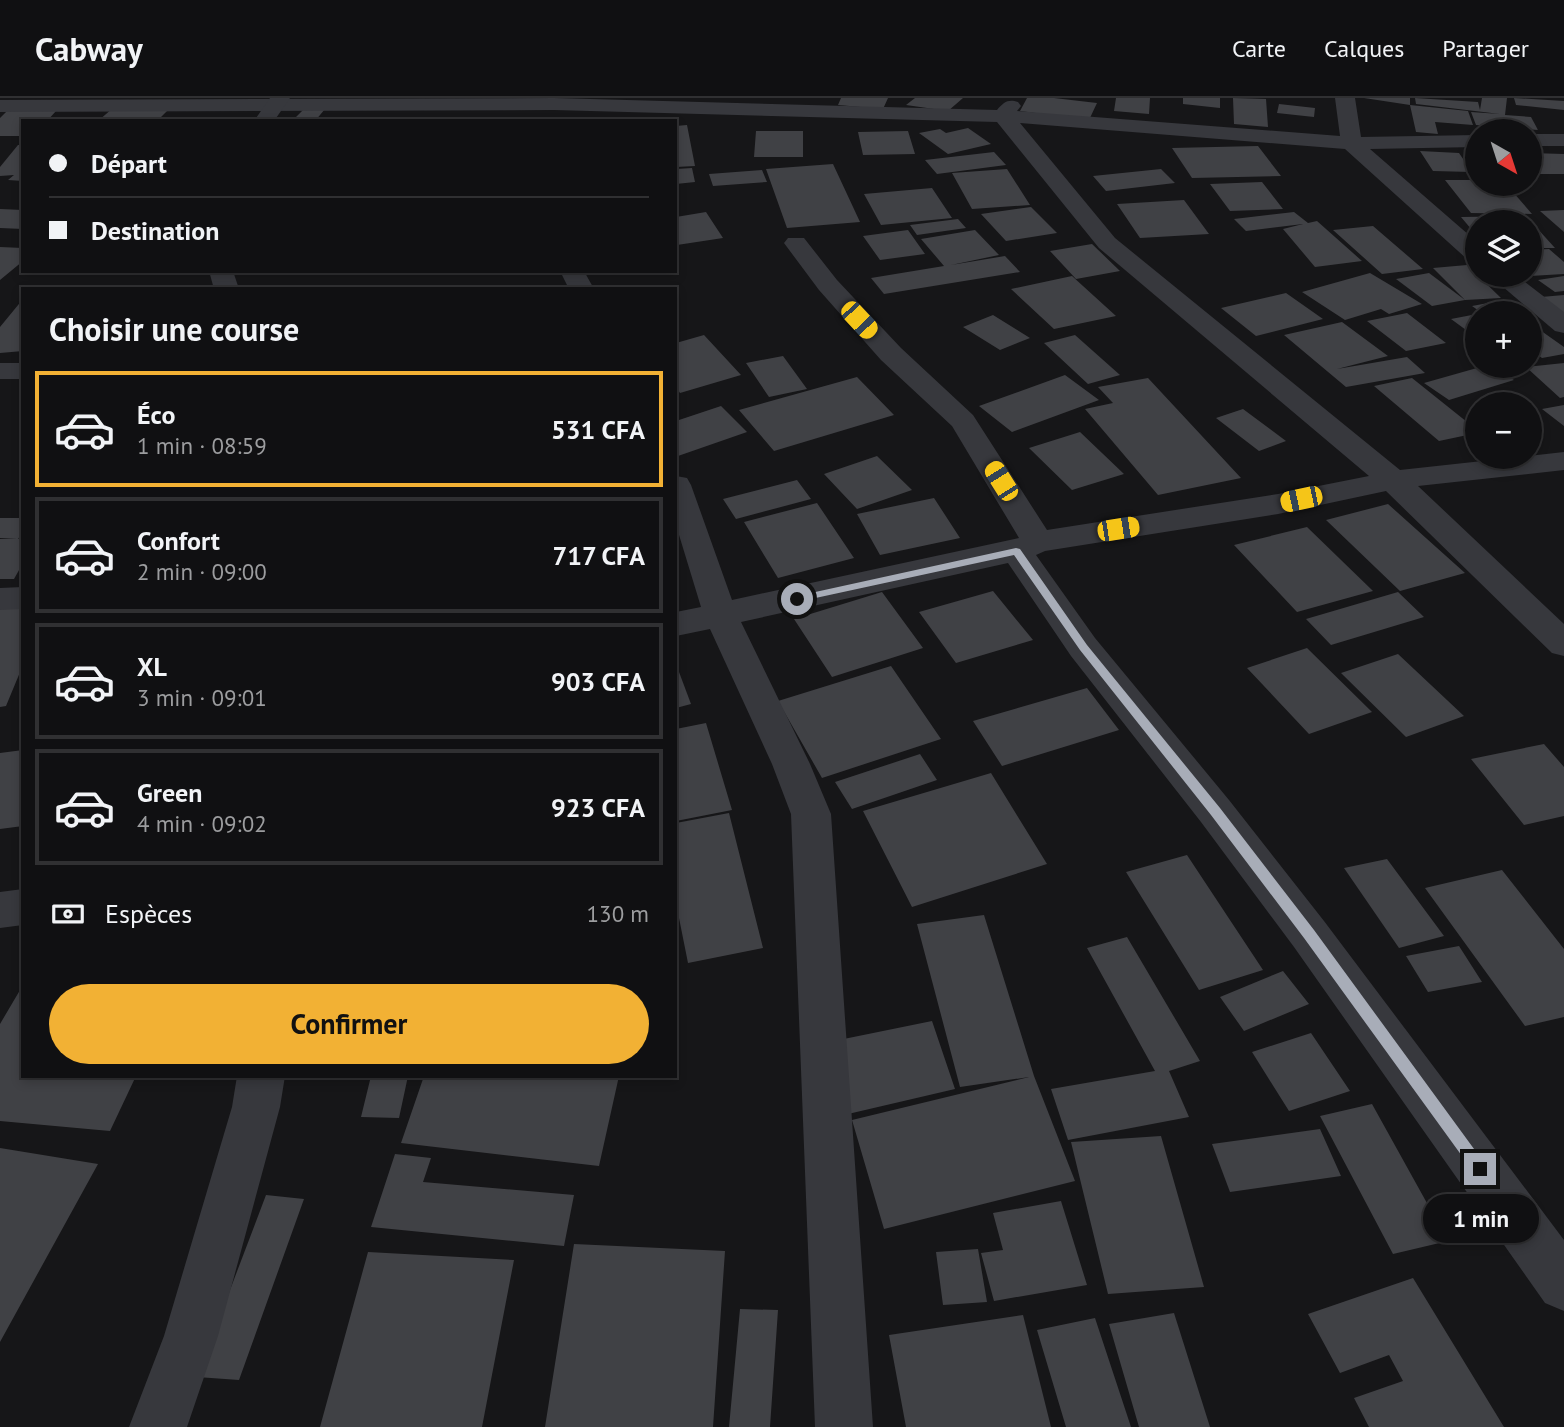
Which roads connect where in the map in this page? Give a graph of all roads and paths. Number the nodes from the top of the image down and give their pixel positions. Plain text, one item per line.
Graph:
1 (1345, 98) edge
2 (35, 102) edge
3 (0, 106) edge
4 (1010, 107) edge
5 (272, 108) edge
6 (555, 108) edge
7 (1542, 140) edge
8 (1564, 140) edge
9 (1465, 141) edge
10 (1351, 143) junction
11 (796, 243) dead end
12 (1465, 245) edge
13 (1516, 287) edge
14 (1564, 326) edge
15 (0, 371) edge
16 (21, 371) edge
17 (1564, 461) edge
18 (1393, 480) junction
19 (677, 487) edge
20 (1027, 547) junction
21 (21, 598) edge
22 (0, 599) edge
23 (721, 615) junction
24 (677, 624) edge
25 (1564, 644) edge
26 (21, 907) edge
27 (0, 910) edge
28 (261, 1078) edge
29 (1564, 1284) edge
30 (158, 1427) edge
31 (844, 1427) edge

1 - 10 street
2 - 3 street
2 - 5 street
4 - 6 street
4 - 10 street
4 - 18 street
5 - 6 street
7 - 8 street
9 - 10 street
10 - 12 street
11 - 20 street
13 - 14 street
15 - 16 street
17 - 18 street
18 - 20 street
18 - 25 street
19 - 23 street
20 - 23 street
20 - 29 street
21 - 22 street
23 - 24 street
23 - 31 street
26 - 27 street
28 - 30 street

